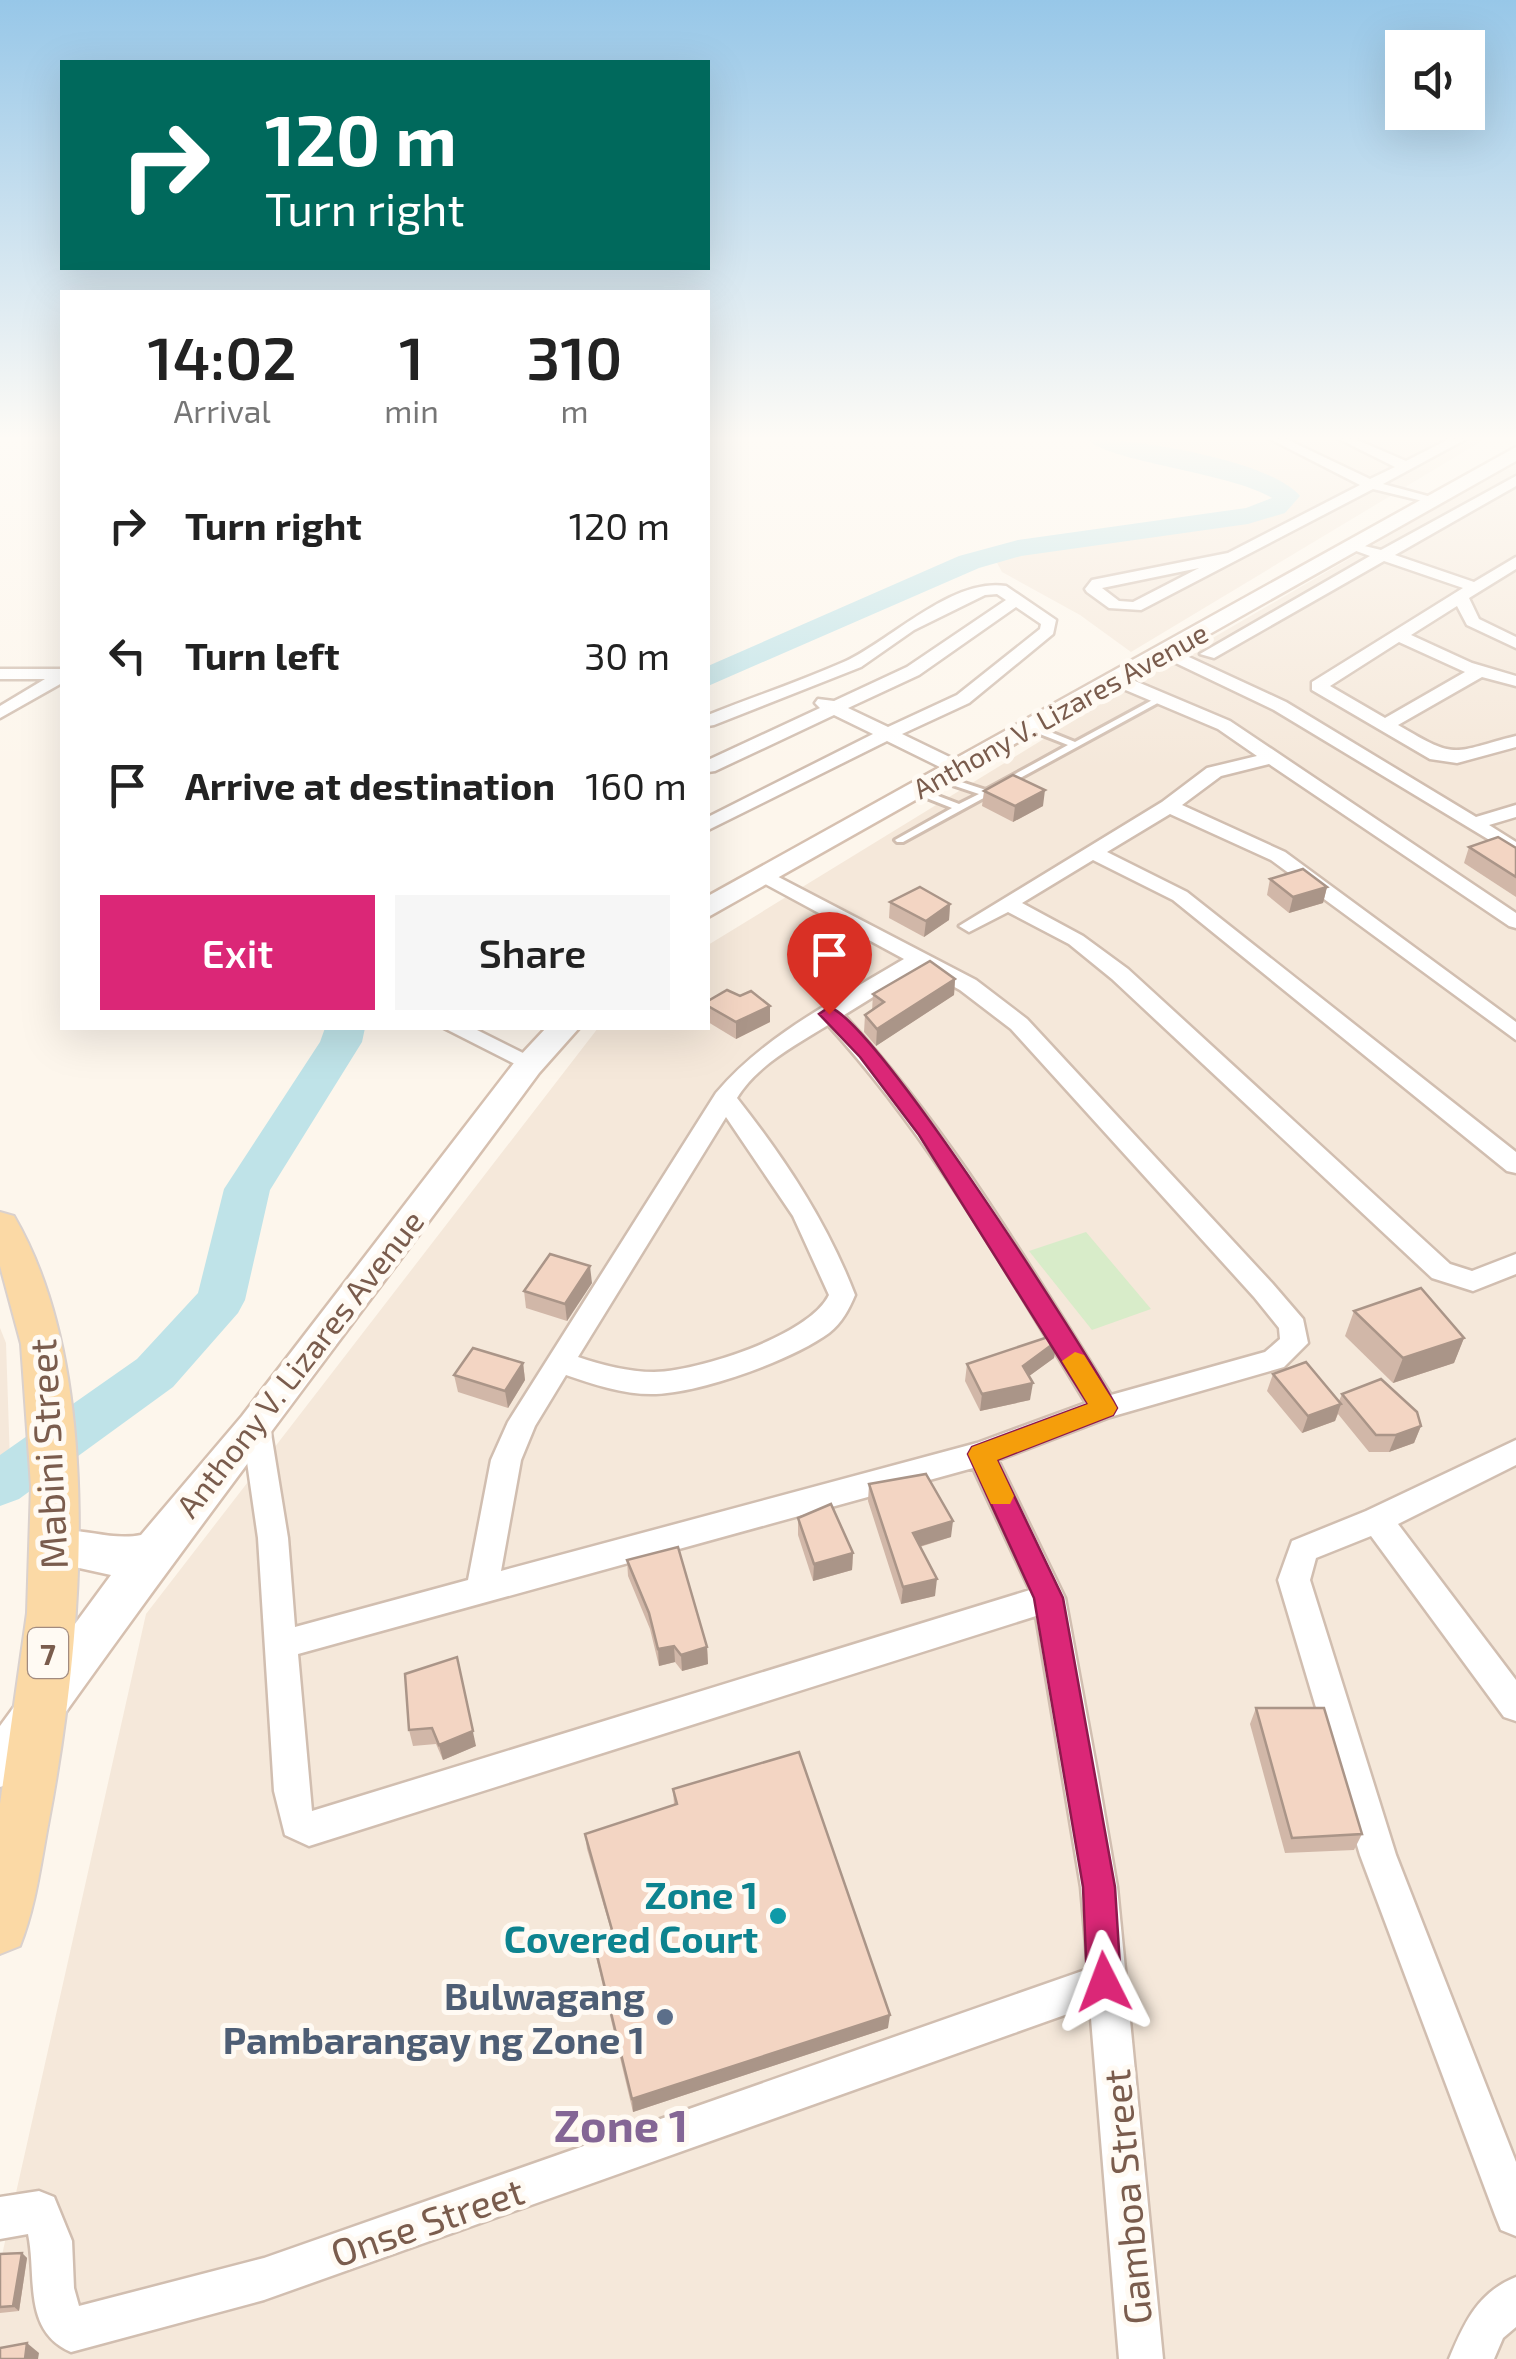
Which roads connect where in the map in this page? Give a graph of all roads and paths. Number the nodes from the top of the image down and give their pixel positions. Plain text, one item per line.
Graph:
1 (1245, 549) edge
2 (1346, 549) edge
3 (1364, 549) edge
4 (1397, 549) edge
5 (1230, 557) junction
6 (1386, 557) junction
7 (1516, 562) edge
8 (1516, 578) edge
9 (1474, 588) junction
10 (1016, 600) junction
11 (1397, 634) junction
12 (1516, 643) edge
13 (1165, 651) junction
14 (1208, 654) dead end
15 (1479, 671) junction
16 (0, 674) edge
17 (60, 675) edge
18 (60, 676) edge
19 (1115, 679) junction
20 (1516, 681) edge
21 (798, 687) junction
22 (1161, 698) junction
23 (835, 709) junction
24 (0, 713) edge
25 (710, 720) edge
26 (1384, 726) junction
27 (1030, 727) junction
28 (884, 736) junction
29 (1516, 741) edge
30 (1075, 745) junction
31 (1275, 756) junction
32 (710, 766) edge
33 (948, 773) junction
34 (917, 791) junction
35 (987, 793) junction
36 (1169, 806) junction
37 (960, 808) junction
38 (1516, 812) edge
39 (710, 823) edge
40 (1477, 823) junction
41 (900, 840) dead end
42 (1516, 850) edge
43 (1092, 852) junction
44 (764, 876) junction
45 (1007, 903) junction
46 (710, 907) edge
47 (1516, 922) edge
48 (969, 926) dead end
49 (920, 959) junction
50 (829, 1014) junction
51 (458, 1030) edge
52 (561, 1030) edge
53 (1516, 1033) edge
54 (532, 1063) junction
55 (724, 1098) junction
56 (1516, 1165) edge
57 (0, 1226) edge
58 (1516, 1263) edge
59 (562, 1362) junction
60 (1104, 1408) junction
61 (256, 1427) junction
62 (1516, 1452) edge
63 (982, 1454) junction
64 (1378, 1520) junction
65 (57, 1523) junction
66 (154, 1551) junction
67 (482, 1592) junction
68 (1049, 1598) junction
69 (280, 1646) junction
70 (44, 1705) junction
71 (1516, 1706) edge
72 (10, 1799) edge
73 (0, 1926) edge
74 (1104, 1982) junction
75 (1516, 2216) edge
76 (0, 2218) edge
77 (1516, 2298) edge
78 (1134, 2356) edge
79 (1470, 2359) edge

1 - 5 street
2 - 13 main road, Anthony V. Lizares Avenue
3 - 6 street
4 - 6 street
5 - 5 street
6 - 9 street
6 - 14 street
7 - 9 street
8 - 9 street
9 - 11 street
9 - 12 street
10 - 21 street
10 - 23 street
10 - 28 street
11 - 15 street
11 - 26 street
13 - 19 main road, Anthony V. Lizares Avenue
13 - 40 street
15 - 20 street
15 - 26 street
16 - 17 street
18 - 24 street
19 - 22 street
19 - 27 main road, Anthony V. Lizares Avenue
21 - 23 street
21 - 25 street
22 - 30 lane
22 - 31 street
23 - 28 street
23 - 32 street
26 - 29 street
27 - 30 lane
27 - 33 main road, Anthony V. Lizares Avenue
28 - 33 street
28 - 39 street
30 - 35 lane
31 - 36 street
31 - 47 street
33 - 34 main road, Anthony V. Lizares Avenue
33 - 35 lane
34 - 37 lane
34 - 44 main road, Anthony V. Lizares Avenue
35 - 37 lane
36 - 43 street
36 - 53 street
37 - 41 lane
38 - 40 street
40 - 42 street
43 - 45 street
43 - 56 street
44 - 46 main road, Anthony V. Lizares Avenue
44 - 49 street
45 - 48 street
45 - 58 street
49 - 50 street
49 - 60 street
50 - 55 street
50 - 60 street
51 - 54 street
52 - 54 main road, Anthony V. Lizares Avenue
54 - 61 main road, Anthony V. Lizares Avenue
55 - 59 street
55 - 59 street
57 - 65 main road, Mabini Street / 7
59 - 67 street
60 - 63 street
61 - 66 main road, Anthony V. Lizares Avenue
61 - 69 street
62 - 64 street
63 - 67 street
63 - 68 street, Gamboa Street
64 - 71 street
64 - 75 street
65 - 66 main road
65 - 70 main road, Mabini Street / 7
66 - 70 main road, Anthony V. Lizares Avenue
67 - 69 street
68 - 69 street
68 - 74 street, Gamboa Street
70 - 72 main road, Mabini Street / 7
72 - 73 main road, Mabini Street / 7
74 - 76 street, Onse Street
74 - 78 street, Gamboa Street
77 - 79 street

